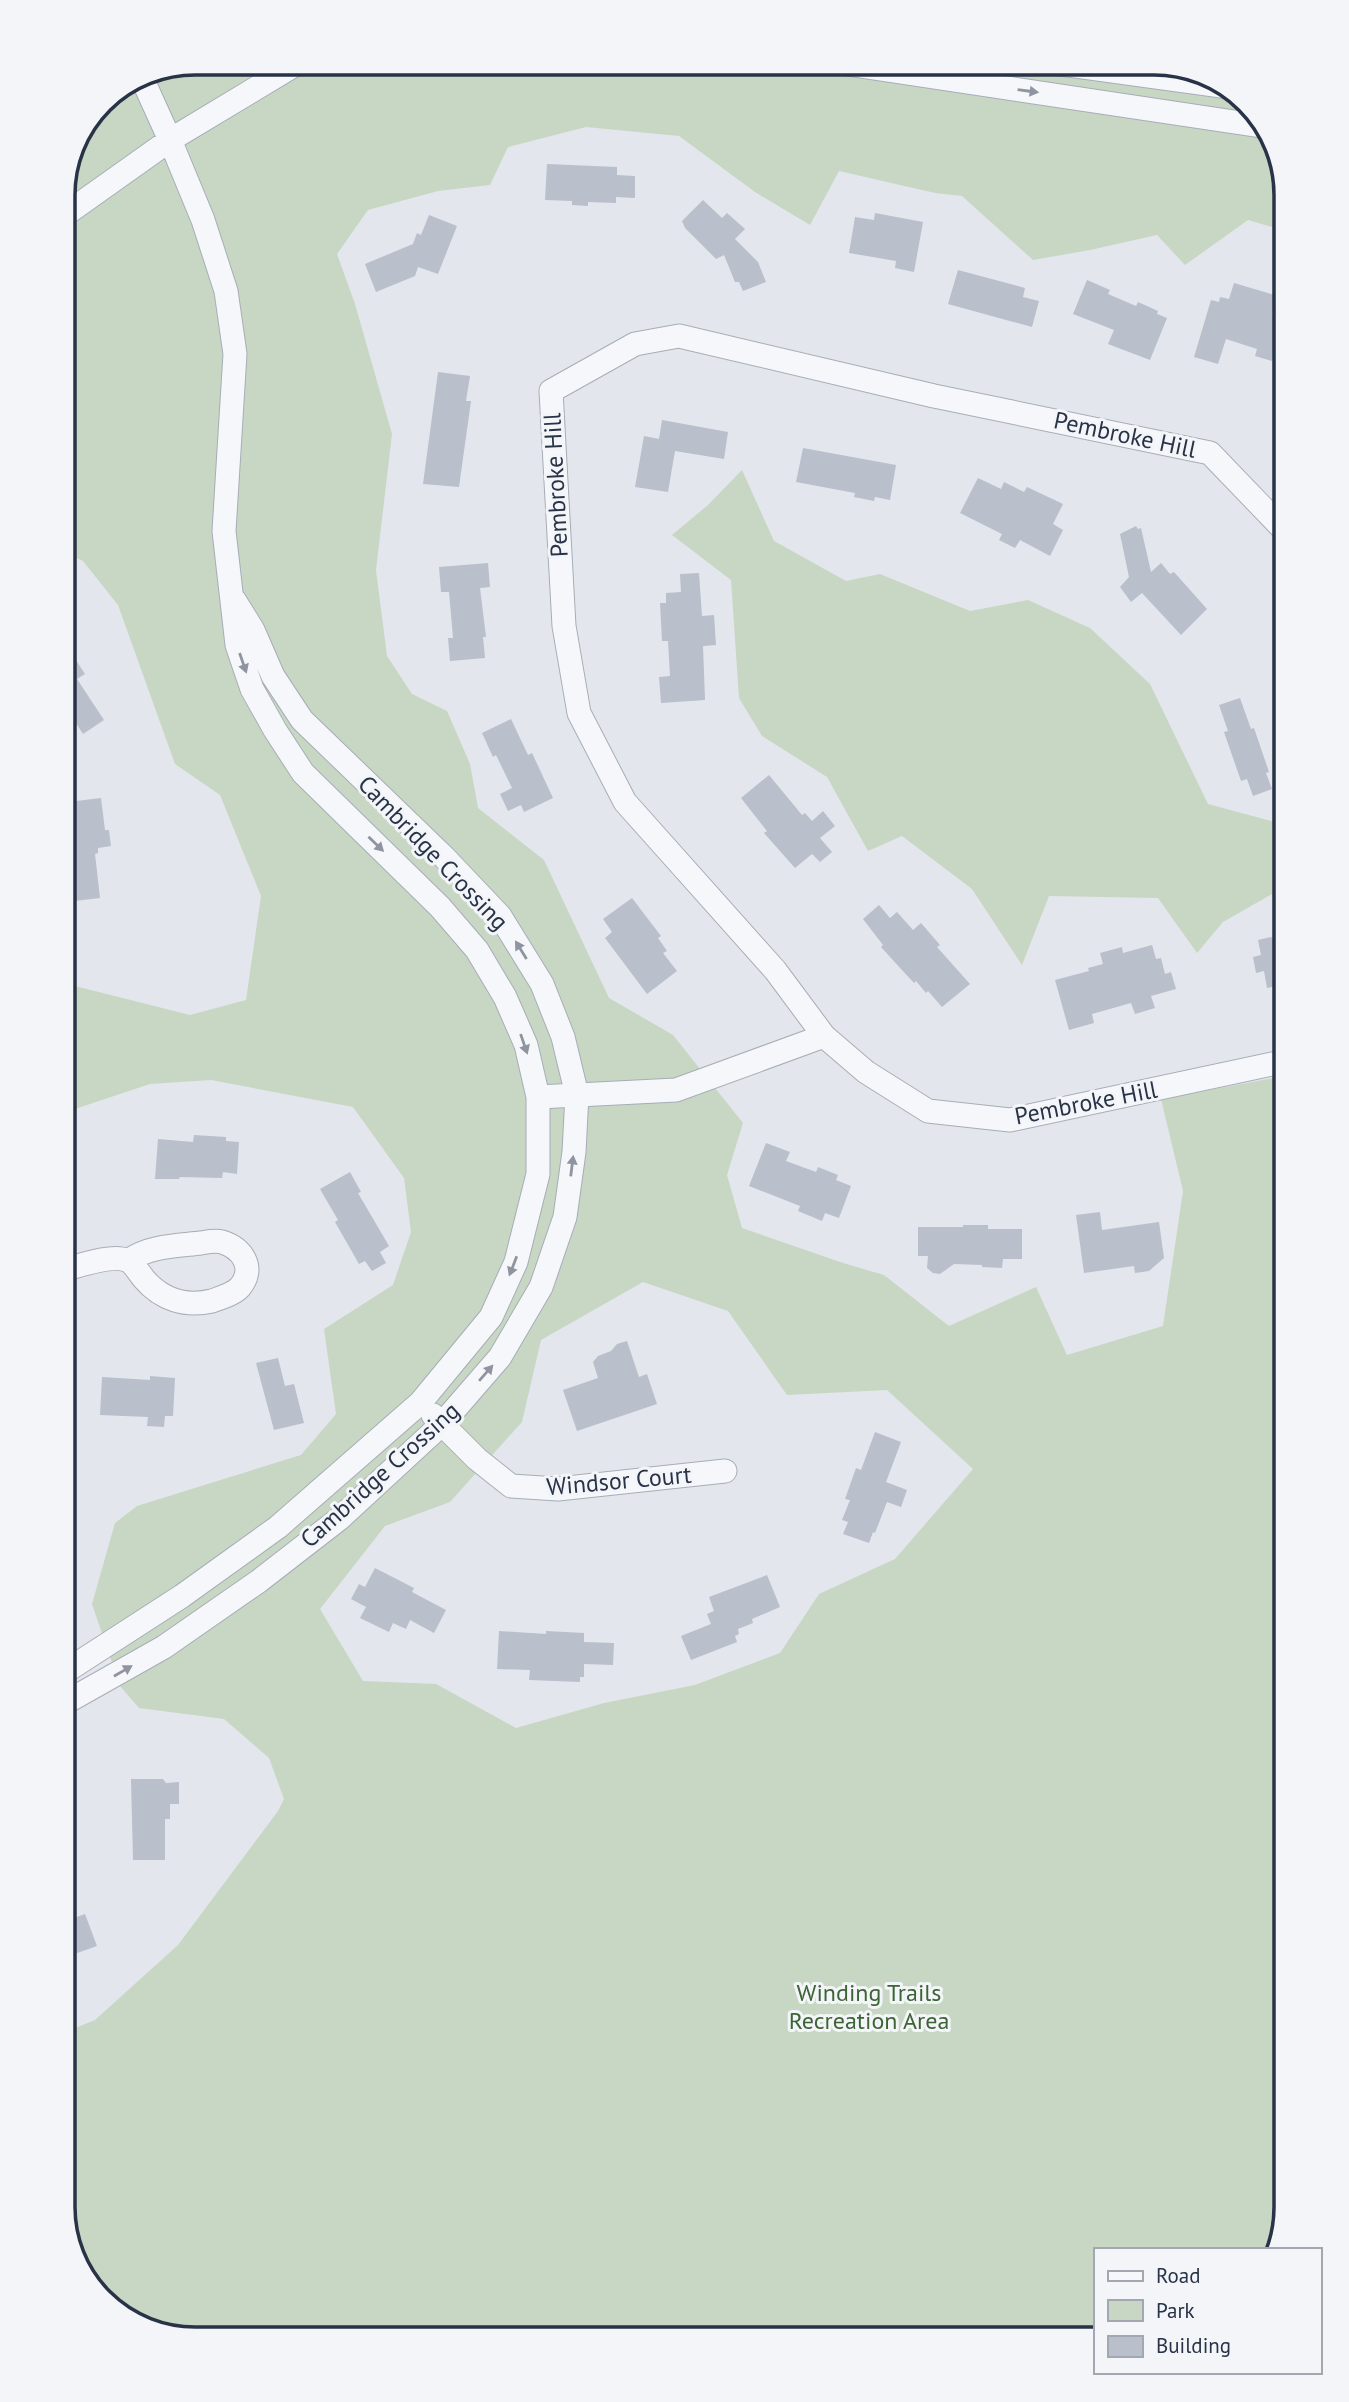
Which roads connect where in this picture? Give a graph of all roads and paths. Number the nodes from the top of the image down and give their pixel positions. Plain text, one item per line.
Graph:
1 (278, 75) edge
2 (947, 76) edge
3 (1145, 76) edge
4 (1195, 83) edge
5 (145, 86) edge
6 (1251, 124) edge
7 (170, 140) junction
8 (76, 207) edge
9 (1274, 520) edge
10 (232, 596) junction
11 (824, 1036) junction
12 (1274, 1064) edge
13 (577, 1095) junction
14 (538, 1097) junction
15 (129, 1260) junction
16 (75, 1267) edge
17 (420, 1403) junction
18 (442, 1424) junction
19 (724, 1471) dead end
20 (75, 1665) edge
21 (75, 1697) edge

1 - 7 street
2 -> 6 street
3 - 4 street
5 - 7 street, Cambridge Crossing
7 - 8 street
7 - 10 street, Cambridge Crossing
9 - 11 street, Pembroke Hill
13 -> 10 street, Cambridge Crossing
10 -> 14 street, Cambridge Crossing
11 - 12 street, Pembroke Hill
11 - 13 street
13 - 14 street
18 -> 13 street, Cambridge Crossing
14 -> 17 street, Cambridge Crossing
15 - 15 street
15 - 16 street
17 - 18 street, Windsor Court
17 - 20 street, Cambridge Crossing
18 - 19 street, Windsor Court
21 -> 18 street, Cambridge Crossing

